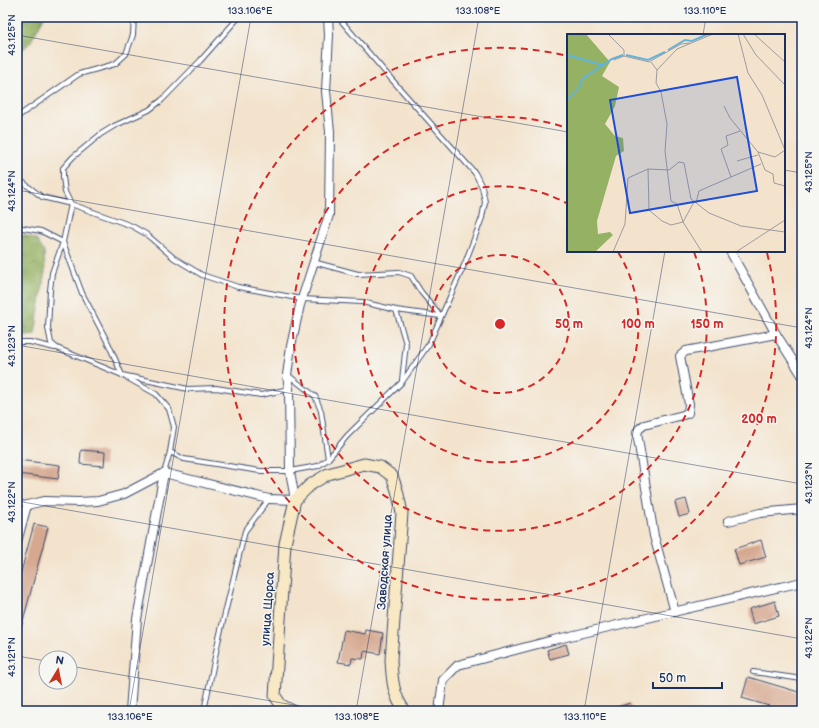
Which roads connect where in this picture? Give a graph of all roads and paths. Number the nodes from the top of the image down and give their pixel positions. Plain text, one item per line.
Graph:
1 (134, 17) edge
2 (239, 17) edge
3 (328, 17) edge
4 (338, 17) edge
5 (17, 116) edge
6 (17, 176) edge
7 (71, 204) junction
8 (17, 227) edge
9 (63, 242) junction
10 (731, 252) edge
11 (313, 262) junction
12 (302, 299) junction
13 (396, 310) junction
14 (440, 316) junction
15 (776, 334) junction
16 (17, 342) edge
17 (57, 348) junction
18 (122, 375) junction
19 (287, 375) junction
20 (802, 375) edge
21 (402, 382) junction
22 (289, 389) junction
23 (170, 452) junction
24 (328, 459) junction
25 (290, 471) junction
26 (164, 473) junction
27 (270, 499) junction
28 (295, 500) junction
29 (17, 501) edge
30 (27, 505) junction
31 (802, 509) edge
32 (728, 521) dead end
33 (17, 542) edge
34 (802, 582) edge
35 (675, 612) junction
36 (753, 672) dead end
37 (802, 679) edge
38 (130, 711) edge
39 (204, 711) edge
40 (293, 711) edge
41 (405, 711) edge
42 (439, 711) edge

1 - 5 lane
2 - 7 lane
3 - 11 street
4 - 14 lane
6 - 7 lane
7 - 9 lane
7 - 12 lane
8 - 9 lane
9 - 17 lane
9 - 18 lane
10 - 15 street
11 - 12 street
11 - 14 lane
12 - 13 lane
12 - 19 street
13 - 14 lane
13 - 21 lane
14 - 21 lane
15 - 20 street
15 - 35 street
16 - 17 lane
17 - 18 lane
18 - 22 lane
18 - 23 lane
19 - 22 street
19 - 24 lane
21 - 24 lane
22 - 25 street
23 - 25 lane
23 - 26 lane
24 - 25 lane
25 - 28 street
26 - 27 street
26 - 30 street
26 - 38 street
27 - 28 street
27 - 39 lane
28 - 40 street, улица Щорса
28 - 41 street, Заводская улица
29 - 30 lane
30 - 33 street
31 - 32 street
34 - 35 street
35 - 42 street
36 - 37 lane

